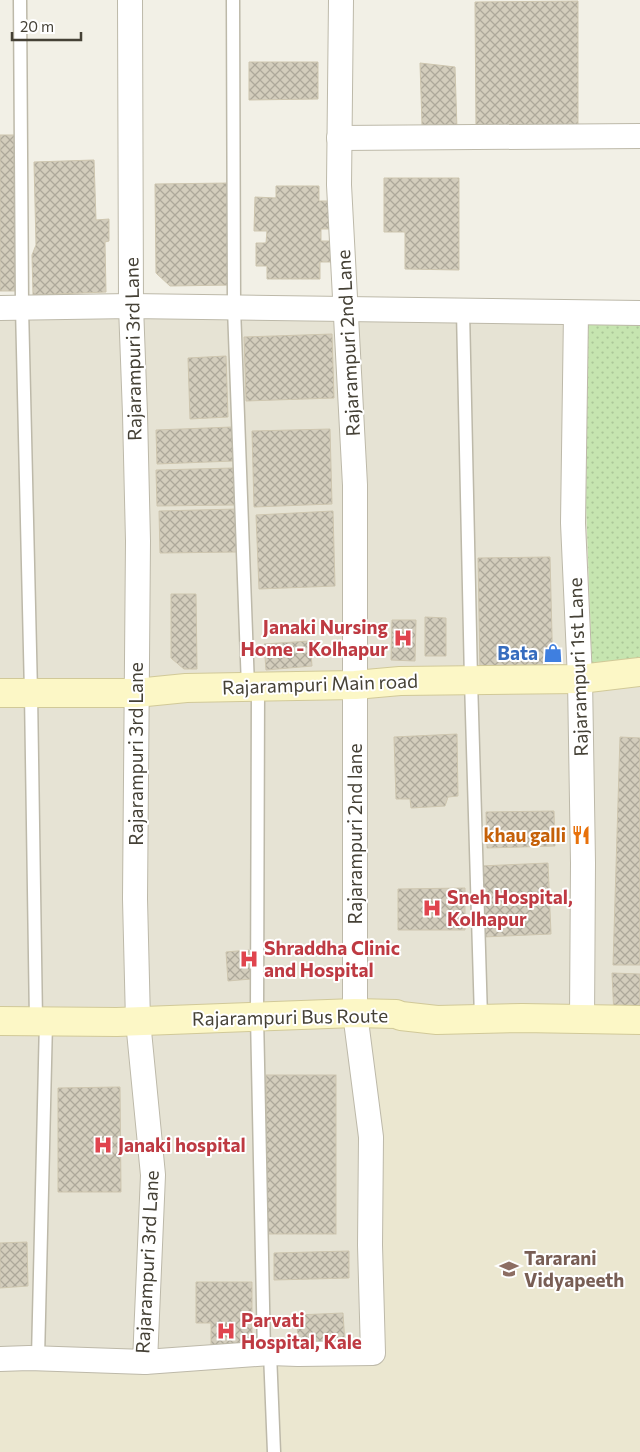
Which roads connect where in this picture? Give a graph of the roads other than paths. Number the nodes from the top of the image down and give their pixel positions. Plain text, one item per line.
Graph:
1 (20, 0) edge
2 (130, 0) edge
3 (233, 0) edge
4 (340, 0) edge
5 (640, 136) edge
6 (340, 138) junction
7 (131, 306) junction
8 (11, 308) edge
9 (234, 308) junction
10 (346, 309) junction
11 (464, 312) junction
12 (576, 313) junction
13 (640, 313) edge
14 (640, 672) edge
15 (580, 678) junction
16 (471, 680) junction
17 (355, 686) junction
18 (253, 687) junction
19 (0, 693) edge
20 (31, 693) junction
21 (136, 693) junction
22 (355, 1013) junction
23 (257, 1016) junction
24 (481, 1018) junction
25 (582, 1020) junction
26 (640, 1020) edge
27 (0, 1021) edge
28 (41, 1021) junction
29 (138, 1021) junction
30 (267, 1353) junction
31 (38, 1358) junction
32 (0, 1359) edge
33 (145, 1362) junction
34 (274, 1452) edge

1 - 8 lane
2 - 7 street, Rajarampuri 3rd Lane
3 - 9 lane
4 - 6 street, Rajarampuri 2nd Lane
5 - 6 street
6 - 10 street, Rajarampuri 2nd Lane
7 - 8 street
7 - 9 street
7 - 21 street, Rajarampuri 3rd Lane
8 - 20 lane
9 - 10 street
9 - 18 lane
10 - 11 street
10 - 17 street, Rajarampuri 2nd Lane
11 - 12 street
11 - 16 lane
12 - 13 street
12 - 15 street, Rajarampuri 1st Lane
14 - 15 street, Rajarampuri Main road
15 - 16 street, Rajarampuri Main road
15 - 25 street, Rajarampuri 1st Lane
16 - 17 street, Rajarampuri Main road
16 - 24 lane
17 - 18 street, Rajarampuri Main road
17 - 22 street, Rajarampuri 2nd lane
18 - 21 street, Rajarampuri Main road
18 - 23 lane
19 - 20 street, Rajarampuri Main road
20 - 21 street, Rajarampuri Main road
20 - 28 lane
21 - 29 street, Rajarampuri 3rd Lane
22 - 23 street, Rajarampuri Bus Route
22 - 24 street, Rajarampuri Bus Route
22 - 30 street, Rajarampuri 2nd lane
23 - 29 street, Rajarampuri Bus Route
23 - 30 lane
24 - 25 street, Rajarampuri Bus Route
25 - 26 street, Rajarampuri Bus Route
27 - 28 street, Rajarampuri Bus Route
28 - 29 street, Rajarampuri Bus Route
28 - 31 lane
29 - 33 street, Rajarampuri 3rd Lane
30 - 33 street
30 - 34 lane
31 - 32 street, Rajarampuri 3rd Lane
31 - 33 street, Rajarampuri 3rd Lane

